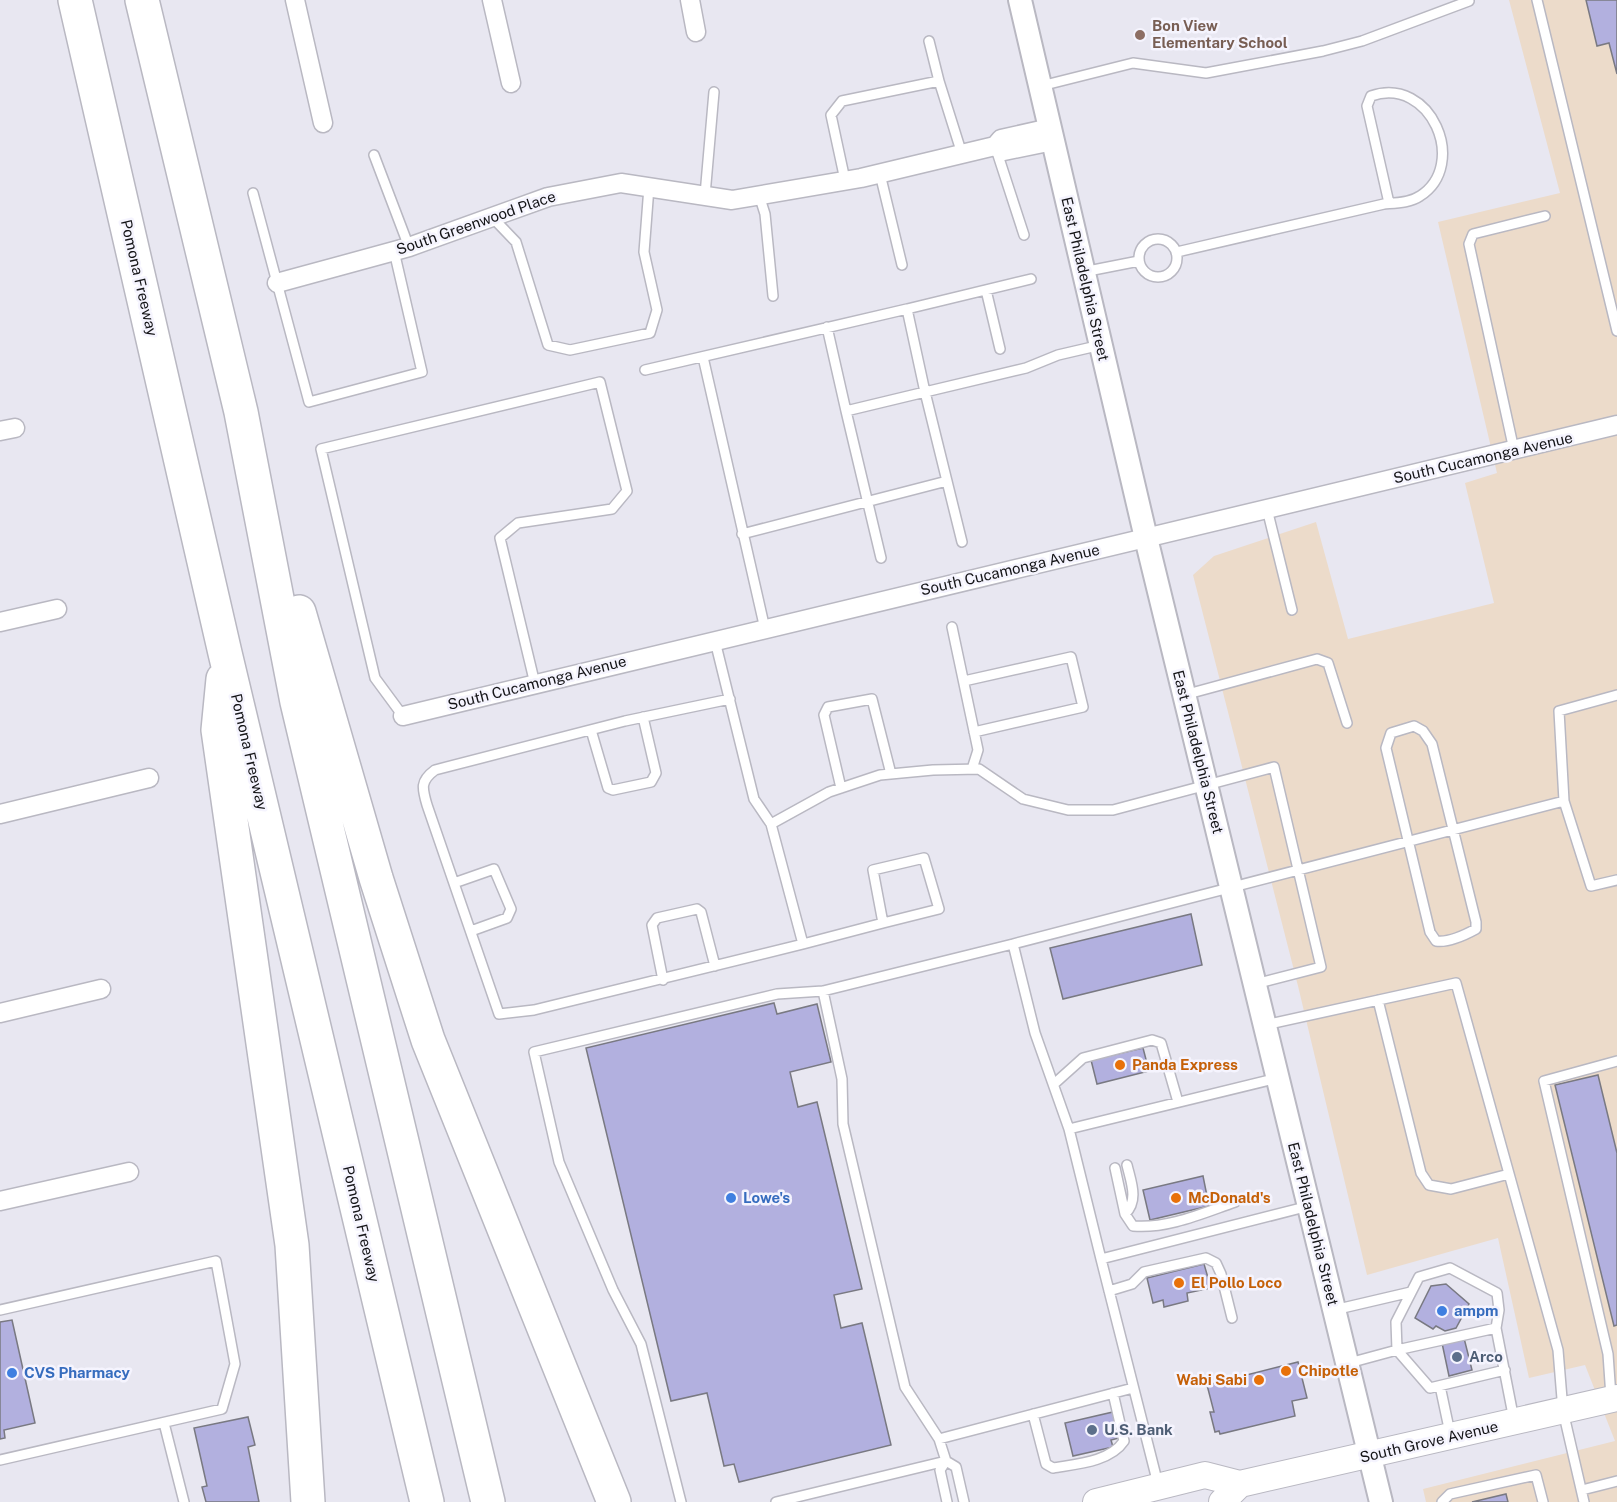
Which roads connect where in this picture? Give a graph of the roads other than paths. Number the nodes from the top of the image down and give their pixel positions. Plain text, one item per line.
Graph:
1 (75, 0) edge
2 (142, 0) edge
3 (295, 0) edge
4 (492, 0) edge
5 (690, 0) edge
6 (1020, 0) edge
7 (1537, 0) edge
8 (1469, 1) edge
9 (696, 32) dead end
10 (929, 41) dead end
11 (939, 81) junction
12 (511, 83) dead end
13 (1040, 87) junction
14 (714, 92) dead end
15 (323, 123) dead end
16 (1051, 134) junction
17 (995, 146) junction
18 (962, 154) junction
19 (374, 155) dead end
20 (880, 174) junction
21 (845, 180) junction
22 (649, 187) junction
23 (253, 193) dead end
24 (705, 195) junction
25 (759, 195) junction
26 (1389, 203) junction
27 (1545, 216) dead end
28 (492, 217) junction
29 (1024, 235) dead end
30 (401, 249) junction
31 (1177, 252) junction
32 (1139, 261) junction
33 (902, 265) dead end
34 (1083, 272) junction
35 (1031, 279) dead end
36 (277, 283) junction
37 (986, 290) junction
38 (773, 296) dead end
39 (907, 309) junction
40 (827, 327) junction
41 (1617, 331) edge
42 (1101, 345) junction
43 (1000, 349) dead end
44 (703, 357) junction
45 (645, 370) dead end
46 (926, 392) junction
47 (241, 411) junction
48 (846, 411) junction
49 (1617, 425) edge
50 (1514, 450) junction
51 (947, 481) junction
52 (868, 501) junction
53 (1267, 509) junction
54 (742, 534) junction
55 (1146, 538) junction
56 (962, 542) dead end
57 (881, 558) dead end
58 (57, 609) dead end
59 (1292, 610) dead end
60 (0, 622) edge
61 (952, 627) dead end
62 (765, 629) junction
63 (715, 641) junction
64 (225, 653) junction
65 (964, 681) junction
66 (535, 684) junction
67 (1184, 694) junction
68 (1617, 695) edge
69 (729, 699) junction
70 (403, 716) joint
71 (643, 717) junction
72 (1347, 723) dead end
73 (591, 730) junction
74 (974, 732) junction
75 (972, 769) junction
76 (891, 774) junction
77 (149, 778) dead end
78 (1206, 786) junction
79 (841, 788) junction
80 (1564, 801) junction
81 (0, 814) edge
82 (771, 824) junction
83 (1454, 829) junction
84 (1410, 840) junction
85 (1298, 869) junction
86 (1617, 880) edge
87 (454, 883) junction
88 (1231, 886) junction
89 (883, 923) junction
90 (471, 932) junction
91 (802, 944) junction
92 (1013, 944) junction
93 (715, 966) junction
94 (663, 980) junction
95 (1255, 984) junction
96 (100, 989) dead end
97 (822, 991) junction
98 (1378, 1000) junction
99 (0, 1013) edge
100 (1265, 1025) junction
101 (1617, 1061) edge
102 (1278, 1078) junction
103 (1054, 1084) junction
104 (1178, 1102) junction
105 (1069, 1129) junction
106 (1127, 1165) dead end
107 (1115, 1168) dead end
108 (129, 1172) dead end
109 (1509, 1174) junction
110 (0, 1201) edge
111 (1235, 1202) dead end
112 (1309, 1206) junction
113 (1125, 1214) junction
114 (1101, 1258) junction
115 (1109, 1292) junction
116 (1411, 1292) junction
117 (0, 1310) edge
118 (1334, 1311) junction
119 (1232, 1318) dead end
120 (1496, 1328) junction
121 (1397, 1350) junction
122 (1347, 1363) junction
123 (1505, 1370) junction
124 (1440, 1386) junction
125 (1133, 1388) junction
126 (1113, 1393) junction
127 (1614, 1398) edge
128 (1563, 1411) junction
129 (1033, 1414) junction
130 (1514, 1422) junction
131 (164, 1423) junction
132 (1451, 1437) junction
133 (939, 1438) junction
134 (1370, 1455) junction
135 (0, 1460) edge
136 (946, 1461) junction
137 (1617, 1482) edge
138 (1240, 1484) junction
139 (1158, 1486) junction
140 (1582, 1490) junction
141 (184, 1502) edge
142 (308, 1502) edge
143 (427, 1502) edge
144 (488, 1502) edge
145 (614, 1502) edge
146 (681, 1502) edge
147 (776, 1502) edge
148 (947, 1502) edge
149 (964, 1502) edge
150 (1096, 1502) edge
151 (1222, 1502) edge
152 (1381, 1502) edge
153 (1442, 1502) edge
154 (1543, 1502) edge
155 (1584, 1502) edge

1 - 64 highway, Pomona Freeway
2 - 47 highway
3 - 15 street
4 - 12 street
5 - 9 street
6 - 13 street, East Philadelphia Street
7 - 41 lane
8 - 13 lane
10 - 11 lane
11 - 18 lane
11 - 21 lane
13 - 16 street, East Philadelphia Street
14 - 24 lane
16 - 17 street, South Greenwood Place
16 - 34 street, East Philadelphia Street
17 - 18 street, South Greenwood Place
17 - 29 lane
18 - 20 street, South Greenwood Place
19 - 30 lane
20 - 21 street, South Greenwood Place
20 - 33 lane
21 - 25 street, South Greenwood Place
22 - 24 street, South Greenwood Place
22 - 28 street, South Greenwood Place
22 - 28 lane
23 - 36 lane
24 - 25 street, South Greenwood Place
25 - 38 lane
26 - 26 lane
26 - 31 lane
27 - 50 lane
28 - 30 street, South Greenwood Place
30 - 36 street, South Greenwood Place
30 - 36 lane
31 - 32 lane
31 - 32 lane
32 - 34 lane
34 - 42 street, East Philadelphia Street
35 - 37 lane
37 - 39 lane
37 - 43 lane
39 - 40 lane
39 - 46 lane
40 - 44 lane
40 - 48 lane
42 - 46 lane
42 - 55 street, East Philadelphia Street
44 - 45 lane
44 - 54 lane
46 - 48 lane
46 - 51 lane
47 - 144 highway
47 - 145 highway
48 - 52 lane
49 - 50 street, South Cucamonga Avenue
50 - 53 street, South Cucamonga Avenue
51 - 52 lane
51 - 56 lane
52 - 54 lane
52 - 57 lane
53 - 55 street, South Cucamonga Avenue
53 - 59 lane
54 - 62 lane
55 - 62 street, South Cucamonga Avenue
55 - 67 street, East Philadelphia Street
58 - 60 street
61 - 65 lane
62 - 63 street, South Cucamonga Avenue
63 - 66 street, South Cucamonga Avenue
63 - 69 lane
64 - 142 highway
64 - 143 highway, Pomona Freeway
65 - 74 lane
65 - 74 lane
66 - 70 street, South Cucamonga Avenue
66 - 70 lane
67 - 72 lane
67 - 78 street, East Philadelphia Street
68 - 80 lane
69 - 71 lane
69 - 82 lane
71 - 73 lane
71 - 73 lane
73 - 87 lane
74 - 75 lane
75 - 76 lane
75 - 78 lane
76 - 79 lane
76 - 79 lane
77 - 81 street
78 - 85 lane
78 - 88 street, East Philadelphia Street
79 - 82 lane
80 - 83 lane
80 - 86 lane
82 - 91 lane
83 - 84 lane
83 - 84 lane
83 - 84 lane
84 - 85 lane
85 - 88 lane
85 - 95 lane
87 - 90 lane
87 - 90 lane
88 - 92 lane
88 - 95 street, East Philadelphia Street
89 - 89 lane
89 - 91 lane
90 - 94 lane
91 - 93 lane
92 - 97 lane
92 - 103 lane
93 - 94 lane
93 - 94 lane
95 - 100 street, East Philadelphia Street
96 - 99 street
97 - 133 lane
97 - 146 lane
98 - 100 lane
98 - 109 lane
98 - 109 lane
100 - 102 street, East Philadelphia Street
101 - 127 lane
102 - 104 lane
102 - 112 street, East Philadelphia Street
103 - 104 lane
103 - 105 lane
104 - 105 lane
105 - 114 lane
106 - 113 lane
107 - 113 lane
108 - 110 street
109 - 128 lane
111 - 113 lane
112 - 114 lane
112 - 118 street, East Philadelphia Street
114 - 115 lane
115 - 119 lane
115 - 125 lane
116 - 118 lane
116 - 120 lane
116 - 121 lane
117 - 131 lane
118 - 122 street, East Philadelphia Street
120 - 121 lane
120 - 123 lane
121 - 122 lane
121 - 124 lane
122 - 134 street, East Philadelphia Street
123 - 124 lane
123 - 130 lane
124 - 132 lane
125 - 126 lane
125 - 139 lane
126 - 129 lane
126 - 129 lane
127 - 128 main road, South Grove Avenue
128 - 130 main road, South Grove Avenue
128 - 140 lane
129 - 133 lane
130 - 132 main road, South Grove Avenue
131 - 135 lane
131 - 141 lane
132 - 134 main road, South Grove Avenue
133 - 136 lane
134 - 138 main road, South Grove Avenue
134 - 152 street, East Philadelphia Street
136 - 147 lane
136 - 148 lane
136 - 149 lane
137 - 140 lane
138 - 139 main road, South Grove Avenue
138 - 151 main road
139 - 150 main road, South Grove Avenue
140 - 155 lane
153 - 154 lane

